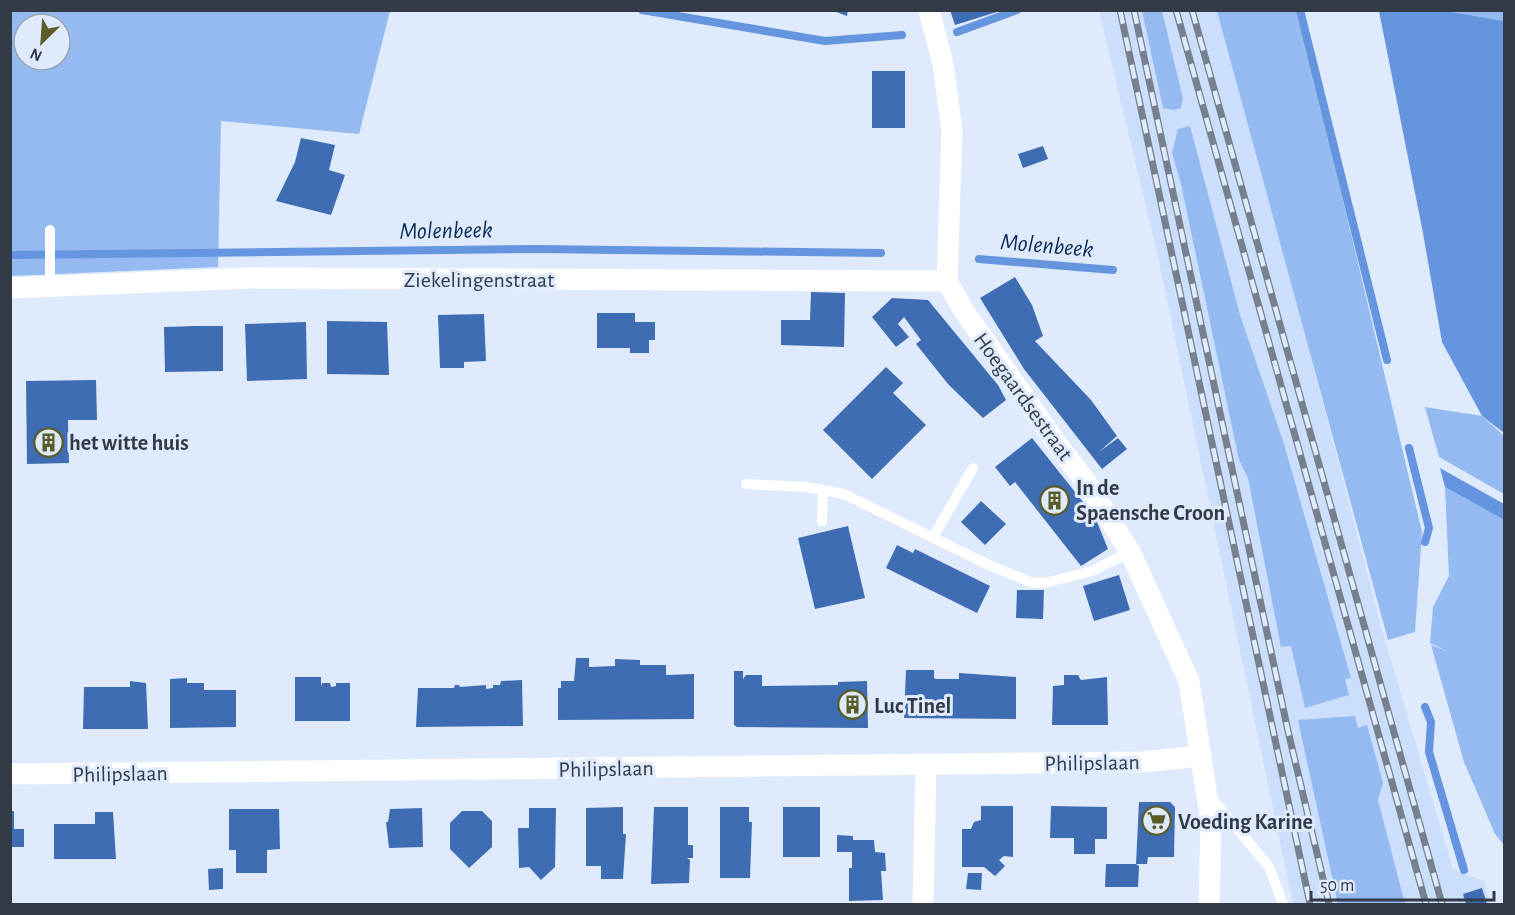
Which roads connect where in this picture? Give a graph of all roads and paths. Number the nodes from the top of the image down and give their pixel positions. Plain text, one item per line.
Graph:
1 (929, 10) edge
2 (50, 230) dead end
3 (947, 281) junction
4 (50, 286) junction
5 (10, 288) edge
6 (973, 468) dead end
7 (746, 484) dead end
8 (823, 490) junction
9 (822, 521) dead end
10 (933, 537) junction
11 (1130, 552) junction
12 (1201, 756) junction
13 (926, 764) junction
14 (10, 774) edge
15 (1206, 792) junction
16 (923, 904) edge
17 (1209, 904) edge
18 (1283, 904) edge

1 - 3 street
2 - 4 lane
3 - 4 street, Ziekelingenstraat
3 - 11 street, Hoegaardsestraat
4 - 5 street, Ziekelingenstraat
6 - 10 lane
7 - 8 lane
8 - 9 lane
8 - 10 lane
10 - 11 lane
11 - 12 street, Hoegaardsestraat
12 - 13 street, Philipslaan
12 - 15 street, Hoegaardsestraat
13 - 14 street, Philipslaan
13 - 16 street
15 - 17 street, Hoegaardsestraat
15 - 18 lane

